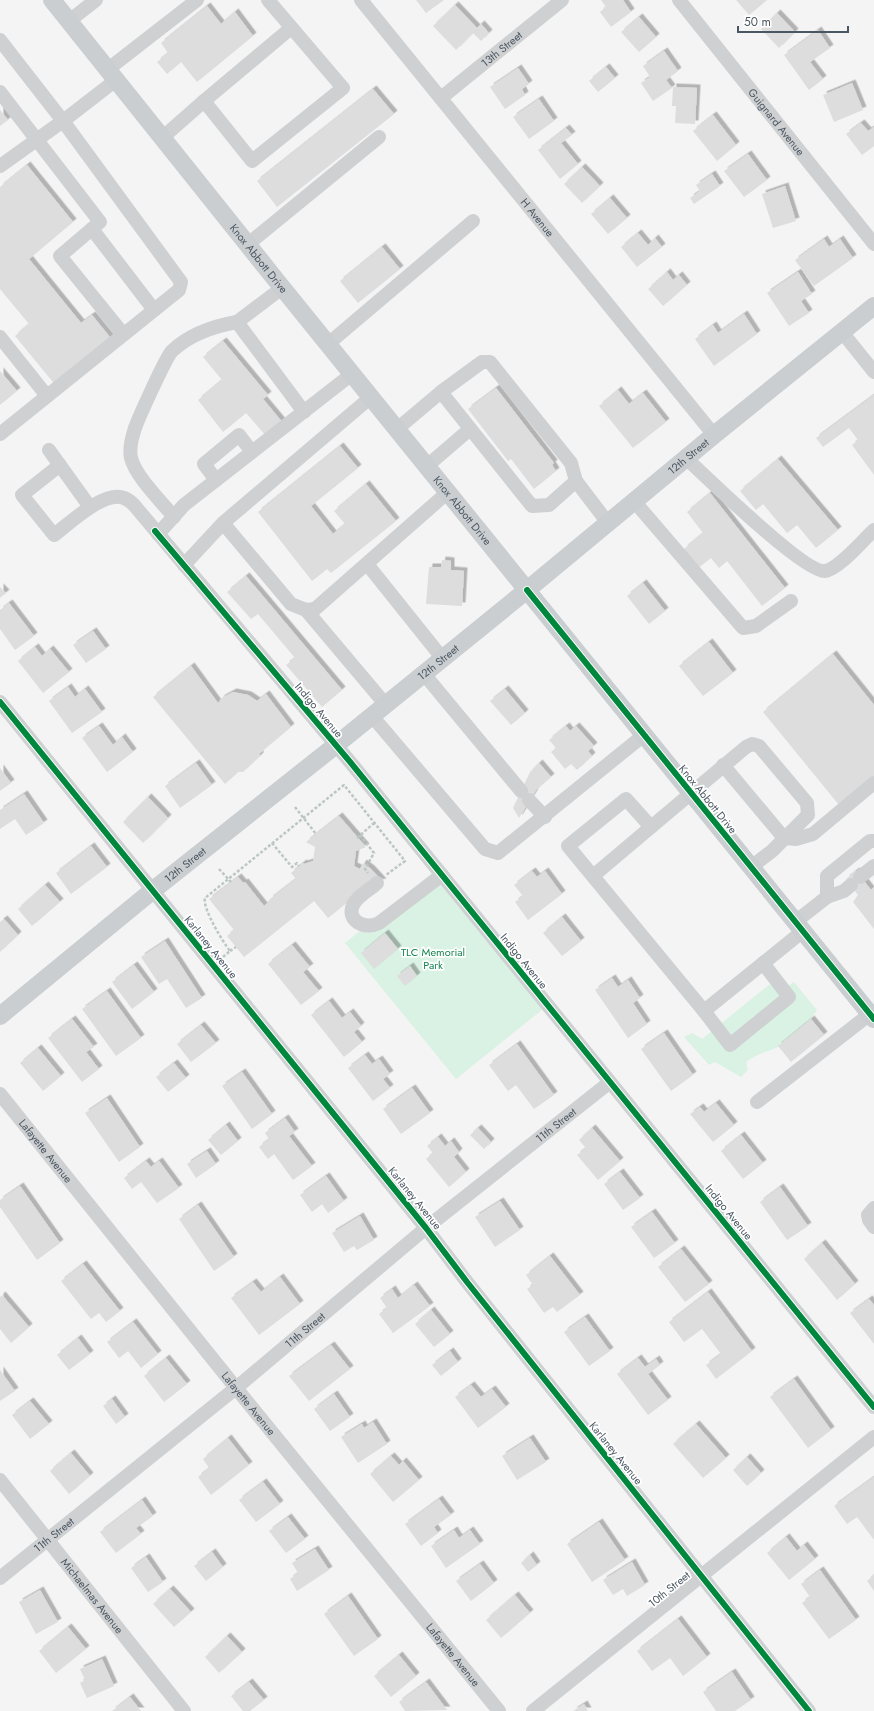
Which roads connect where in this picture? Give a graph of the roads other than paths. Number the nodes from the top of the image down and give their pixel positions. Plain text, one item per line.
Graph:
1 (52, 0) edge
2 (96, 0) edge
3 (197, 0) edge
4 (268, 0) edge
5 (361, 0) edge
6 (562, 0) edge
7 (679, 0) edge
8 (69, 21) junction
9 (291, 28) junction
10 (0, 40) edge
11 (111, 75) junction
12 (0, 92) edge
13 (441, 98) junction
14 (204, 101) junction
15 (63, 120) junction
16 (379, 137) dead end
17 (162, 138) junction
18 (37, 139) junction
19 (0, 166) edge
20 (473, 222) dead end
21 (92, 229) junction
22 (874, 244) edge
23 (247, 245) junction
24 (282, 288) junction
25 (874, 306) edge
26 (154, 310) junction
27 (237, 322) junction
28 (842, 332) junction
29 (123, 334) junction
30 (0, 337) edge
31 (328, 344) junction
32 (874, 372) edge
33 (352, 374) junction
34 (441, 392) junction
35 (47, 396) junction
36 (371, 397) junction
37 (304, 412) junction
38 (397, 429) junction
39 (470, 429) junction
40 (0, 434) edge
41 (714, 435) junction
42 (49, 450) dead end
43 (252, 452) junction
44 (686, 458) junction
45 (60, 465) junction
46 (427, 466) junction
47 (216, 480) junction
48 (576, 481) junction
49 (448, 492) junction
50 (634, 501) junction
51 (90, 507) junction
52 (174, 517) junction
53 (223, 523) junction
54 (608, 523) junction
55 (874, 530) edge
56 (156, 532) junction
57 (367, 564) junction
58 (184, 565) junction
59 (527, 590) junction
60 (791, 601) dead end
61 (306, 610) junction
62 (443, 659) junction
63 (424, 674) junction
64 (0, 702) edge
65 (386, 705) junction
66 (372, 716) junction
67 (644, 734) junction
68 (336, 745) junction
69 (723, 765) junction
70 (874, 783) edge
71 (690, 793) junction
72 (545, 817) junction
73 (651, 827) junction
74 (784, 838) junction
75 (874, 841) edge
76 (874, 866) edge
77 (751, 867) junction
78 (442, 875) junction
79 (593, 876) junction
80 (377, 883) road end
81 (152, 891) junction
82 (827, 897) junction
83 (799, 926) junction
84 (763, 963) junction
85 (704, 1011) junction
86 (0, 1016) edge
87 (872, 1016) edge
88 (610, 1082) junction
89 (0, 1094) edge
90 (758, 1102) dead end
91 (426, 1228) junction
92 (236, 1388) junction
93 (874, 1406) edge
94 (874, 1437) edge
95 (0, 1480) edge
96 (48, 1539) junction
97 (702, 1576) junction
98 (0, 1578) edge
99 (184, 1711) edge
100 (499, 1711) edge
101 (533, 1711) edge
102 (809, 1711) edge

1 - 8 main road, Knox Abbott Drive
2 - 8 street
3 - 11 street
4 - 9 street
5 - 13 street, H Avenue
6 - 13 street, 13th Street
7 - 22 street, Guignard Avenue
8 - 11 main road, Knox Abbott Drive
9 - 14 street
9 - 14 street
10 - 15 street
11 - 15 street
11 - 17 main road, Knox Abbott Drive
12 - 18 street
13 - 41 street, H Avenue
14 - 17 street
15 - 18 street
15 - 26 street
16 - 23 street
17 - 23 main road, Knox Abbott Drive
18 - 19 street
18 - 21 street
20 - 31 street
21 - 26 street
21 - 29 street
23 - 24 main road, Knox Abbott Drive
24 - 27 street
24 - 31 main road, Knox Abbott Drive
25 - 28 main road, 12th Street
26 - 29 street
27 - 37 street
27 - 52 street
28 - 32 street
28 - 41 main road, 12th Street
29 - 35 street
30 - 35 street
31 - 33 main road, Knox Abbott Drive
33 - 36 main road, Knox Abbott Drive
33 - 37 street
34 - 38 street
34 - 39 street
34 - 48 street
35 - 40 street
36 - 38 main road, Knox Abbott Drive
36 - 53 street
37 - 43 street
38 - 46 main road, Knox Abbott Drive
39 - 46 street
39 - 48 street
41 - 44 main road, 12th Street
42 - 45 street
43 - 47 street
43 - 47 street
44 - 50 main road, 12th Street
44 - 55 street
45 - 51 street
45 - 51 street
46 - 49 main road, Knox Abbott Drive
47 - 52 street
48 - 54 street
49 - 57 street
49 - 59 main road, Knox Abbott Drive
50 - 54 main road, 12th Street
50 - 60 street
51 - 56 street, Indigo Avenue
52 - 56 street
53 - 58 street
53 - 61 street
54 - 59 main road, 12th Street
56 - 58 street, Indigo Avenue
57 - 61 street
57 - 62 street
58 - 68 street, Indigo Avenue
59 - 62 main road, 12th Street
59 - 67 main road, Knox Abbott Drive
61 - 65 street
62 - 63 main road, 12th Street
63 - 65 main road, 12th Street
63 - 72 street
64 - 81 street, Karlaney Avenue
65 - 66 main road, 12th Street
66 - 68 main road, 12th Street
66 - 72 street
67 - 71 main road, Knox Abbott Drive
67 - 72 street
68 - 78 street, Indigo Avenue
68 - 81 main road, 12th Street
69 - 71 street
69 - 74 street
69 - 74 street
70 - 74 street
71 - 73 street
71 - 77 main road, Knox Abbott Drive
73 - 79 street
73 - 79 street
74 - 77 street
75 - 82 street
76 - 82 street
77 - 83 main road, Knox Abbott Drive
78 - 80 street
78 - 88 street, Indigo Avenue
79 - 85 street
81 - 86 main road, 12th Street
81 - 91 street, Karlaney Avenue
82 - 83 street
83 - 84 street
83 - 87 main road, Knox Abbott Drive
84 - 85 street
84 - 85 street
87 - 90 street
88 - 91 street, 11th Street
88 - 93 street, Indigo Avenue
89 - 92 street, Lafayette Avenue
91 - 92 street, 11th Street
91 - 97 street, Karlaney Avenue
92 - 96 street, 11th Street
92 - 100 street, Lafayette Avenue
94 - 97 street, 10th Street
95 - 96 street, Michaelmas Avenue
96 - 98 street, 11th Street
96 - 99 street, Michaelmas Avenue
97 - 101 street, 10th Street
97 - 102 street, Karlaney Avenue

